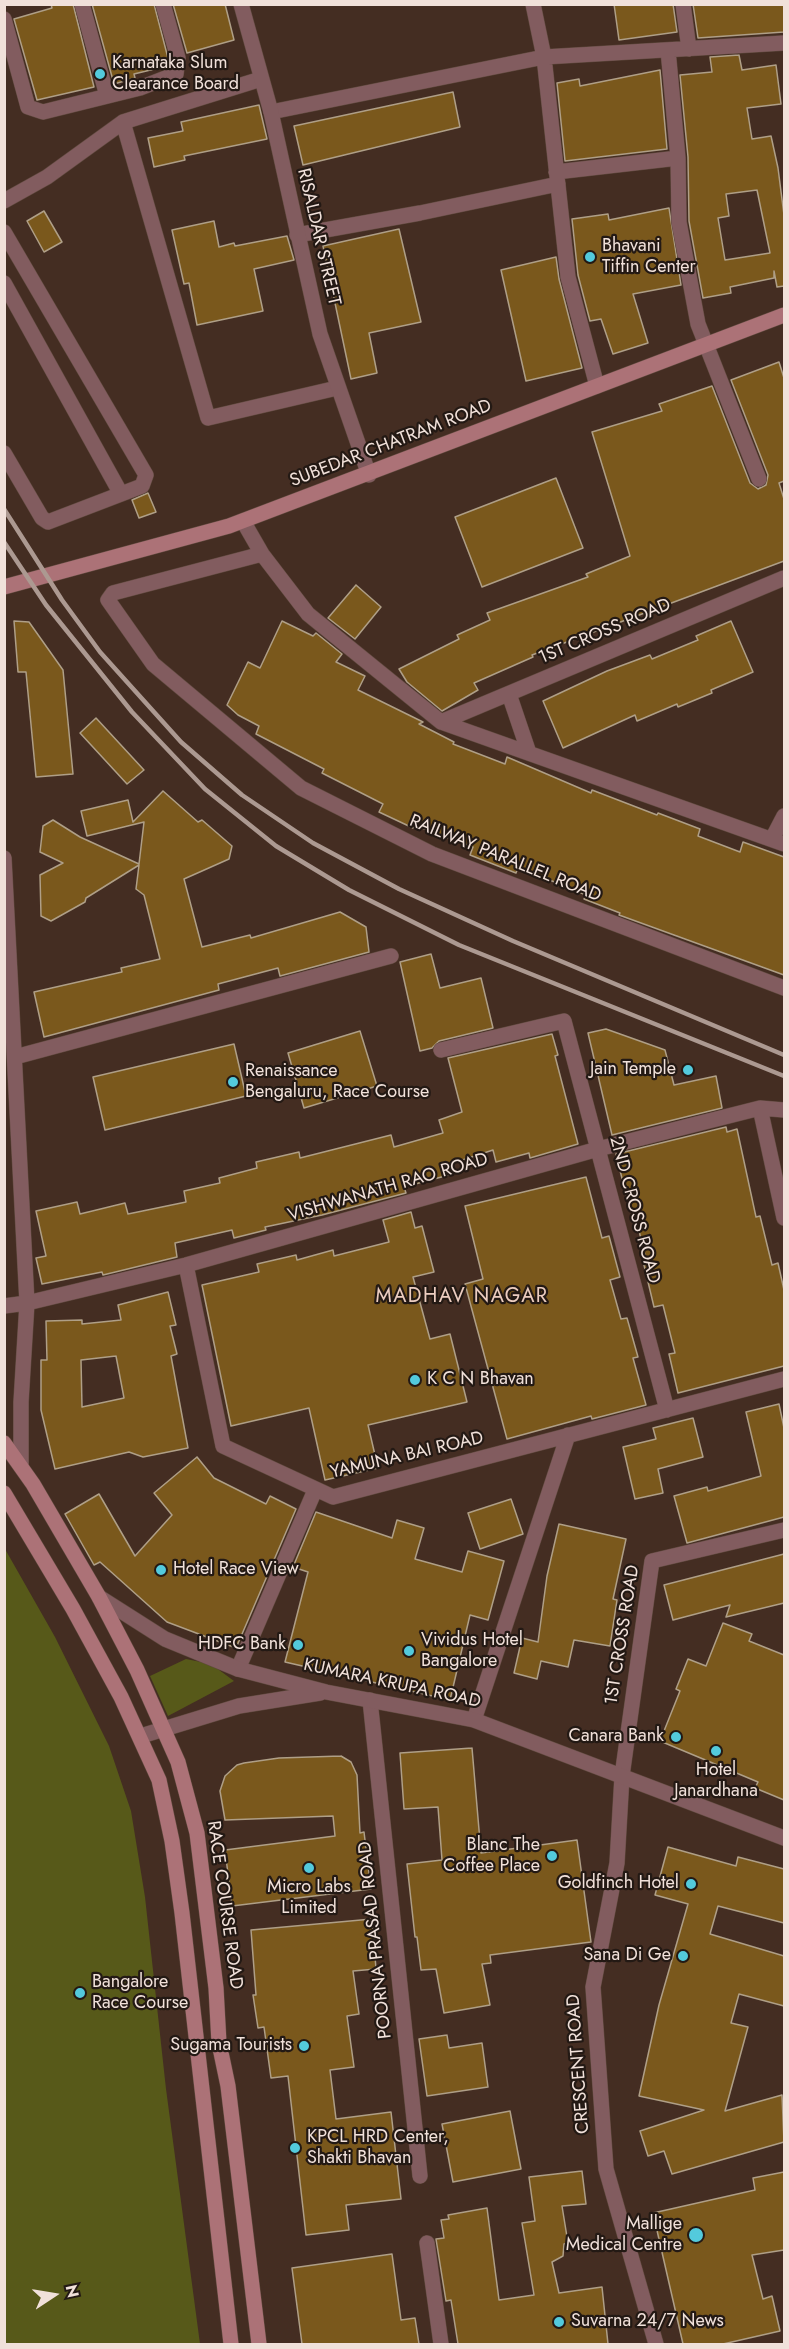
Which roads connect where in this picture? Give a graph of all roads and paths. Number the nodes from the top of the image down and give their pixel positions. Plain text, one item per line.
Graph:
1 (12, 4) edge
2 (82, 4) edge
3 (163, 4) edge
4 (241, 4) edge
5 (533, 4) edge
6 (683, 4) edge
7 (4, 14) edge
8 (4, 19) edge
9 (784, 43) edge
10 (689, 48) junction
11 (668, 50) junction
12 (544, 57) junction
13 (261, 79) junction
14 (140, 88) junction
15 (107, 96) junction
16 (271, 112) junction
17 (147, 114) junction
18 (123, 122) junction
19 (678, 158) junction
20 (557, 178) junction
21 (4, 201) edge
22 (4, 232) edge
23 (297, 235) junction
24 (4, 283) edge
25 (784, 315) edge
26 (708, 345) junction
27 (597, 386) junction
28 (337, 388) junction
29 (4, 453) edge
30 (369, 475) junction
31 (759, 479) dead end
32 (121, 494) junction
33 (243, 521) junction
34 (262, 554) junction
35 (784, 578) edge
36 (4, 587) edge
37 (509, 694) junction
38 (441, 722) junction
39 (529, 753) junction
40 (784, 816) edge
41 (778, 841) edge
42 (4, 858) edge
43 (391, 956) dead end
44 (784, 988) edge
45 (441, 1050) dead end
46 (15, 1057) junction
47 (760, 1108) junction
48 (783, 1110) edge
49 (598, 1149) junction
50 (784, 1218) edge
51 (186, 1265) junction
52 (27, 1303) junction
53 (4, 1306) edge
54 (784, 1379) edge
55 (667, 1410) junction
56 (568, 1435) junction
57 (4, 1443) edge
58 (21, 1464) junction
59 (315, 1490) junction
60 (4, 1493) edge
61 (784, 1530) edge
62 (99, 1597) junction
63 (238, 1669) junction
64 (326, 1692) junction
65 (370, 1700) junction
66 (474, 1720) junction
67 (165, 1729) junction
68 (141, 1736) junction
69 (622, 1776) junction
70 (784, 1838) edge
71 (420, 2176) dead end
72 (427, 2243) dead end
73 (231, 2344) edge
74 (259, 2344) edge
75 (441, 2344) edge
76 (656, 2344) edge

1 - 7 street
2 - 15 street
3 - 14 street
4 - 13 street, RISALDAR STREET
5 - 12 street
6 - 10 street
8 - 15 street
9 - 10 street
10 - 11 street
11 - 12 street
11 - 19 street
12 - 16 street
12 - 20 street
13 - 16 street, RISALDAR STREET
13 - 17 street
14 - 15 street
14 - 17 street
16 - 23 street, RISALDAR STREET
17 - 18 street
18 - 21 street
18 - 28 street
19 - 20 street
19 - 26 street
20 - 23 street
20 - 27 street
22 - 32 street
23 - 28 street, RISALDAR STREET
24 - 32 street
25 - 26 main road, SUBEDAR CHATRAM ROAD
26 - 27 main road, SUBEDAR CHATRAM ROAD
26 - 31 street
27 - 30 main road, SUBEDAR CHATRAM ROAD
28 - 30 street, RISALDAR STREET
29 - 32 street
30 - 33 main road, SUBEDAR CHATRAM ROAD
33 - 34 street
33 - 36 main road, SUBEDAR CHATRAM ROAD
34 - 38 street
34 - 44 street, RAILWAY PARALLEL ROAD
35 - 37 street, 1ST CROSS ROAD
37 - 38 street, 1ST CROSS ROAD
37 - 39 street
38 - 39 street
39 - 41 street
40 - 41 street
42 - 46 street
43 - 46 street
45 - 49 street, 2ND CROSS ROAD
46 - 52 street
47 - 48 street, VISHWANATH RAO ROAD
47 - 49 street, VISHWANATH RAO ROAD
47 - 50 street
49 - 51 street, VISHWANATH RAO ROAD
49 - 55 street, 2ND CROSS ROAD
51 - 52 street, VISHWANATH RAO ROAD
51 - 59 street, YAMUNA BAI ROAD
52 - 53 street, VISHWANATH RAO ROAD
52 - 58 street
54 - 55 street, YAMUNA BAI ROAD
55 - 56 street, YAMUNA BAI ROAD
56 - 59 street, YAMUNA BAI ROAD
56 - 66 street
57 - 58 main road, RACE COURSE ROAD
58 - 62 main road, RACE COURSE ROAD
59 - 63 street
60 - 68 main road
61 - 69 street, 1ST CROSS ROAD
62 - 63 street, KUMARA KRUPA ROAD
62 - 67 main road, RACE COURSE ROAD
63 - 64 street, KUMARA KRUPA ROAD
64 - 65 street, KUMARA KRUPA ROAD
64 - 67 street
65 - 66 street, KUMARA KRUPA ROAD
65 - 71 street, POORNA PRASAD ROAD
66 - 69 street, KUMARA KRUPA ROAD
67 - 68 street
67 - 74 main road, RACE COURSE ROAD
68 - 73 main road
69 - 70 street, KUMARA KRUPA ROAD
69 - 76 street, CRESCENT ROAD
72 - 75 street

